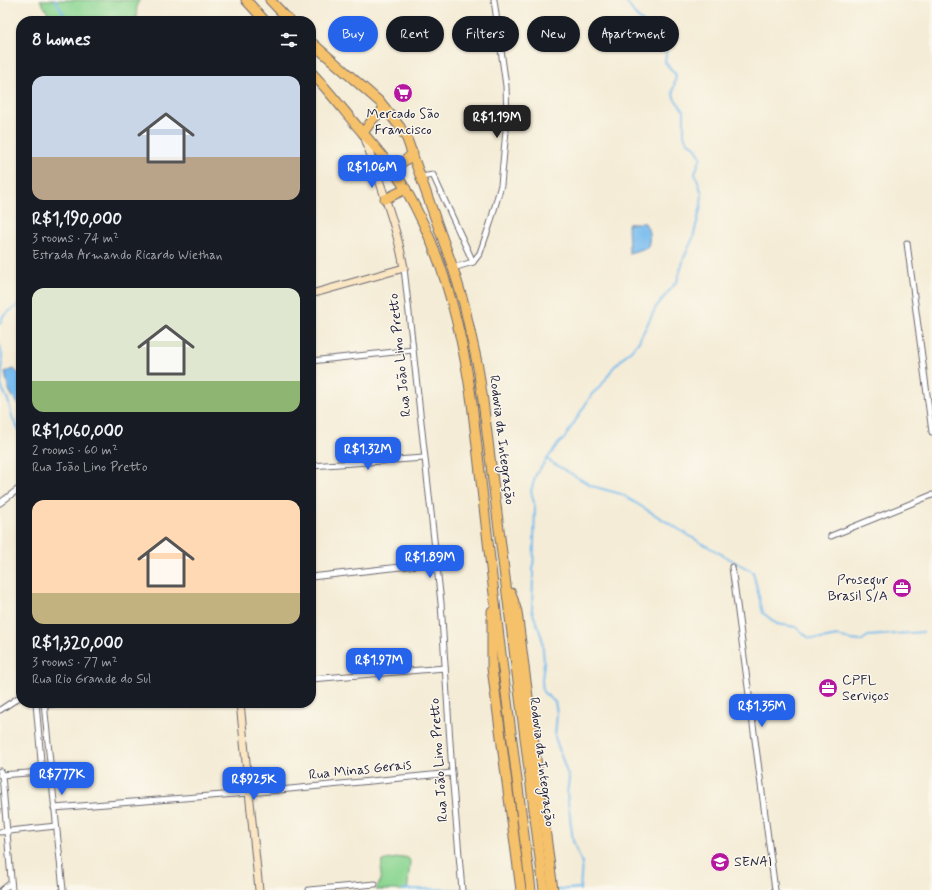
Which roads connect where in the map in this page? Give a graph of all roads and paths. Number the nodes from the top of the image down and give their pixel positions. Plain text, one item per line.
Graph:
1 (246, 0) edge
2 (270, 0) edge
3 (494, 0) edge
4 (260, 16) edge
5 (285, 16) edge
6 (316, 46) edge
7 (316, 78) edge
8 (385, 108) junction
9 (363, 133) junction
10 (413, 153) junction
11 (391, 167) junction
12 (376, 173) junction
13 (421, 177) junction
14 (406, 189) junction
15 (385, 199) junction
16 (907, 243) dead end
17 (473, 262) junction
18 (404, 268) junction
19 (453, 268) junction
20 (316, 293) edge
21 (413, 350) junction
22 (316, 360) edge
23 (932, 432) edge
24 (424, 458) junction
25 (316, 466) edge
26 (16, 492) edge
27 (932, 495) edge
28 (0, 503) edge
29 (831, 536) dead end
30 (436, 563) junction
31 (732, 567) dead end
32 (504, 574) junction
33 (316, 576) edge
34 (493, 576) junction
35 (445, 668) junction
36 (316, 679) edge
37 (16, 699) edge
38 (36, 708) edge
39 (44, 708) edge
40 (240, 708) edge
41 (0, 710) edge
42 (452, 773) junction
43 (1, 774) edge
44 (249, 793) junction
45 (54, 808) junction
46 (56, 826) junction
47 (7, 831) junction
48 (0, 832) edge
49 (11, 883) junction
50 (375, 884) dead end
51 (2, 890) edge
52 (12, 890) edge
53 (63, 890) edge
54 (259, 890) edge
55 (309, 890) edge
56 (462, 890) edge
57 (521, 890) edge
58 (531, 890) edge
59 (544, 890) edge
60 (553, 890) edge
61 (775, 890) edge

1 - 4 highway
2 - 5 highway
3 - 17 street
6 - 8 highway, Rodovia da Integração
7 - 9 highway, Rodovia da Integração
8 - 9 highway
8 - 10 highway, Rodovia da Integração
9 - 11 highway, Rodovia da Integração
9 - 12 street, Rua João Lino Pretto
10 - 11 highway
10 - 13 highway, Rodovia da Integração
11 - 12 highway
11 - 14 highway, Rodovia da Integração
12 - 15 street, Rua João Lino Pretto
13 - 17 street
13 - 19 highway, Rodovia da Integração
14 - 15 highway
14 - 34 highway, Rodovia da Integração
15 - 18 street, Rua João Lino Pretto
16 - 23 street
17 - 19 street
18 - 20 street
18 - 21 street, Rua João Lino Pretto
19 - 32 highway, Rodovia da Integração
21 - 22 street
21 - 24 street, Rua João Lino Pretto
24 - 25 street
24 - 30 street, Rua João Lino Pretto
26 - 28 street
27 - 29 street
30 - 33 street
30 - 35 street, Rua João Lino Pretto
31 - 61 street
32 - 59 highway, Rodovia da Integração
32 - 60 highway
34 - 57 highway
34 - 58 highway, Rodovia da Integração
35 - 36 street
35 - 42 street, Rua João Lino Pretto
37 - 41 street
38 - 43 street
39 - 45 street
40 - 44 street
42 - 44 street, Rua Minas Gerais
42 - 56 street, Rua João Lino Pretto
43 - 47 street
44 - 45 street, Rua Minas Gerais
44 - 54 street
45 - 46 street
46 - 47 street
46 - 53 street
47 - 48 street
47 - 49 street
49 - 51 street
49 - 52 street
50 - 55 street

